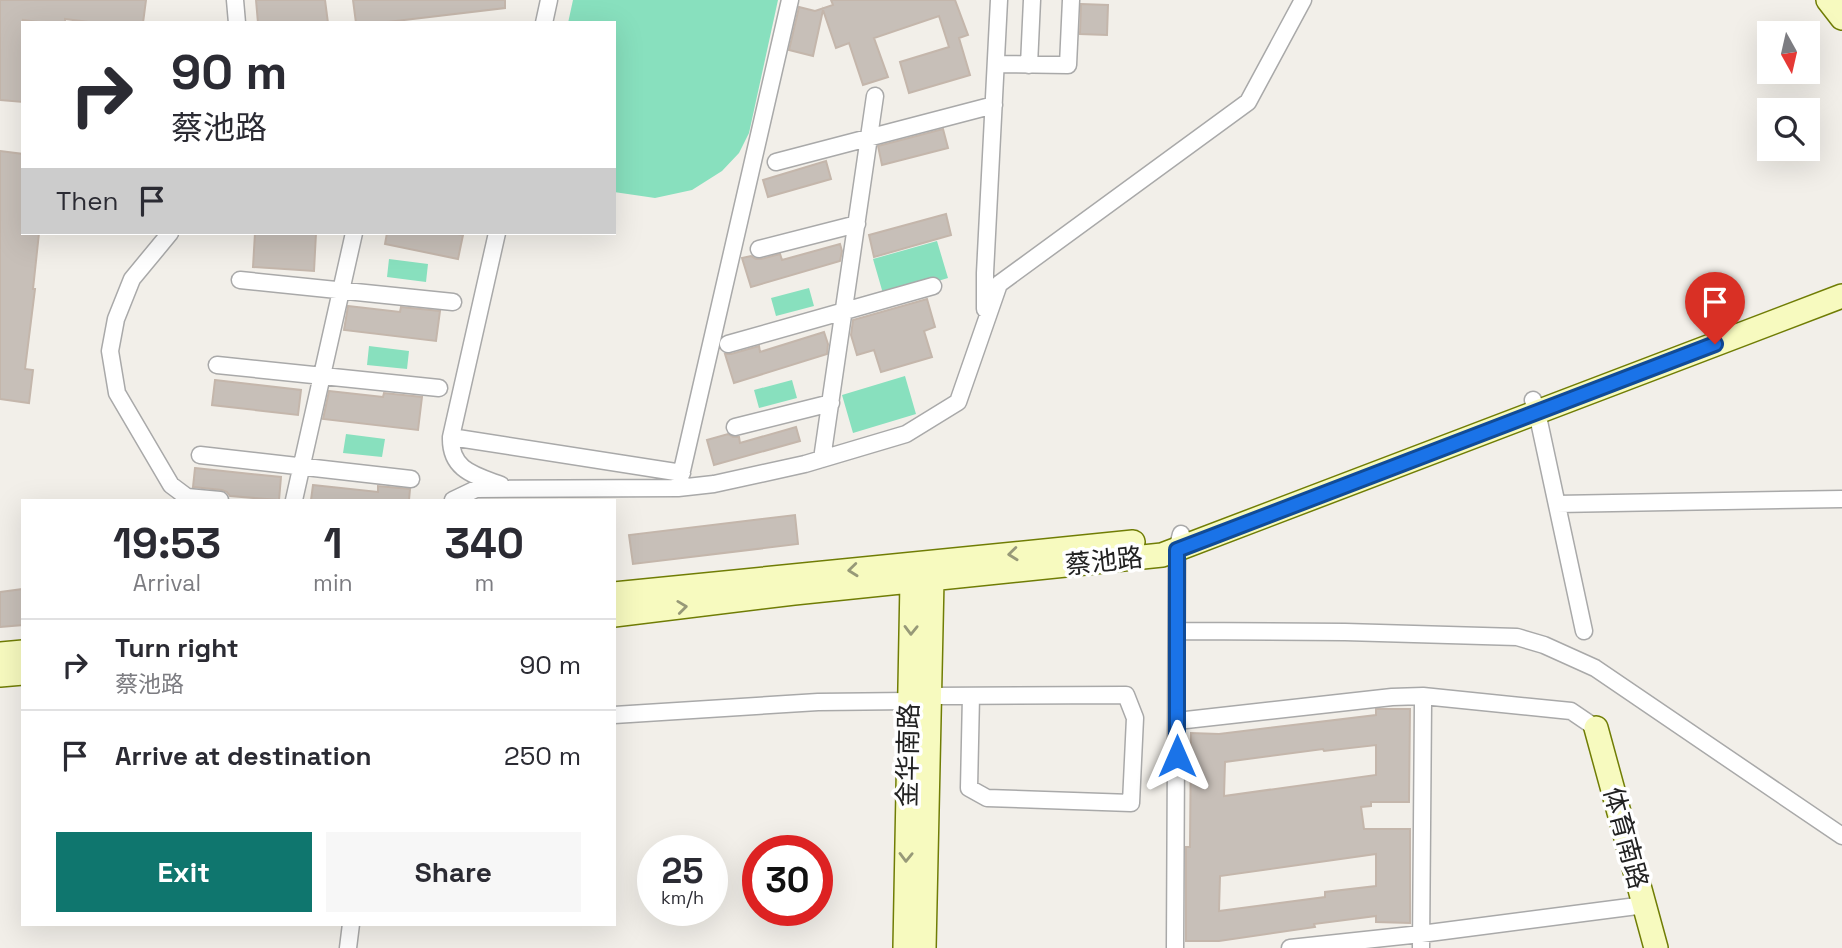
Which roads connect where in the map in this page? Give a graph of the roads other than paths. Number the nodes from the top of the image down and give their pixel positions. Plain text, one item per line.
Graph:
1 (235, 0) edge
2 (549, 0) edge
3 (790, 0) edge
4 (999, 0) edge
5 (1032, 0) edge
6 (1071, 0) edge
7 (1303, 0) edge
8 (1829, 0) edge
9 (1842, 18) edge
10 (237, 21) edge
11 (544, 21) edge
12 (996, 64) junction
13 (1029, 65) junction
14 (875, 96) dead end
15 (994, 105) junction
16 (869, 138) junction
17 (776, 162) dead end
18 (857, 224) junction
19 (168, 235) edge
20 (354, 235) edge
21 (497, 235) edge
22 (759, 249) dead end
23 (240, 280) dead end
24 (1842, 283) edge
25 (933, 286) dead end
26 (341, 291) junction
27 (1842, 296) edge
28 (453, 302) dead end
29 (844, 312) junction
30 (985, 325) junction
31 (728, 344) dead end
32 (217, 365) dead end
33 (322, 376) junction
34 (439, 388) dead end
35 (831, 404) junction
36 (1535, 406) junction
37 (735, 427) dead end
38 (452, 438) junction
39 (200, 455) dead end
40 (822, 459) junction
41 (302, 466) junction
42 (411, 478) dead end
43 (680, 480) junction
44 (513, 489) junction
45 (589, 494) edge
46 (212, 499) edge
47 (294, 499) edge
48 (455, 499) edge
49 (1842, 499) edge
50 (1557, 504) junction
51 (1179, 542) junction
52 (922, 575) junction
53 (616, 594) edge
54 (616, 615) edge
55 (1177, 631) junction
56 (1584, 631) dead end
57 (21, 652) edge
58 (0, 654) edge
59 (21, 673) edge
60 (0, 674) edge
61 (971, 696) junction
62 (919, 699) junction
63 (1423, 703) junction
64 (616, 715) edge
65 (1177, 725) junction
66 (1593, 731) junction
67 (1842, 836) edge
68 (1637, 906) junction
69 (351, 926) edge
70 (1421, 941) edge
71 (348, 948) edge
72 (905, 948) edge
73 (924, 948) edge
74 (1175, 948) edge
75 (1290, 948) edge
76 (1647, 948) edge
77 (1656, 948) edge

1 - 10 street
2 - 11 street
3 - 43 street
4 - 12 street
5 - 13 street
6 - 13 street
7 - 30 street
8 - 9 street
12 - 13 street
12 - 15 street
14 - 16 street
15 - 16 street
15 - 30 street
16 - 17 street
16 - 18 street
18 - 22 street
18 - 29 street
19 - 46 street
20 - 26 street
21 - 38 street
23 - 26 street
24 - 36 street, 蔡池路
25 - 29 street
26 - 28 street
26 - 33 street
27 - 36 street, 蔡池路
29 - 31 street
29 - 35 street
30 - 40 street
32 - 33 street
33 - 34 street
33 - 41 street
35 - 37 street
35 - 40 street
36 - 50 street
36 - 51 street, 蔡池路
38 - 43 street
38 - 44 street
39 - 41 street
40 - 43 street
41 - 42 street
41 - 47 street
43 - 45 street
44 - 45 street
44 - 48 street
49 - 50 street
50 - 56 street
51 - 52 street, 蔡池路
51 - 55 street
52 -> 53 street, 蔡池路
54 -> 52 street, 蔡池路
52 - 62 street, 金华南路
55 - 65 street
55 - 67 street
57 - 58 street
59 - 60 street
61 - 61 street
61 - 62 street
62 - 64 street
62 -> 72 street, 金华南路
62 - 73 street, 金华南路
63 - 65 street
63 - 66 street
63 - 70 street
65 - 66 street
65 - 74 street
66 - 68 street, 体育南路
66 - 77 street, 体育南路
68 - 70 street
68 - 76 street, 体育南路
69 - 71 street
70 - 75 street

